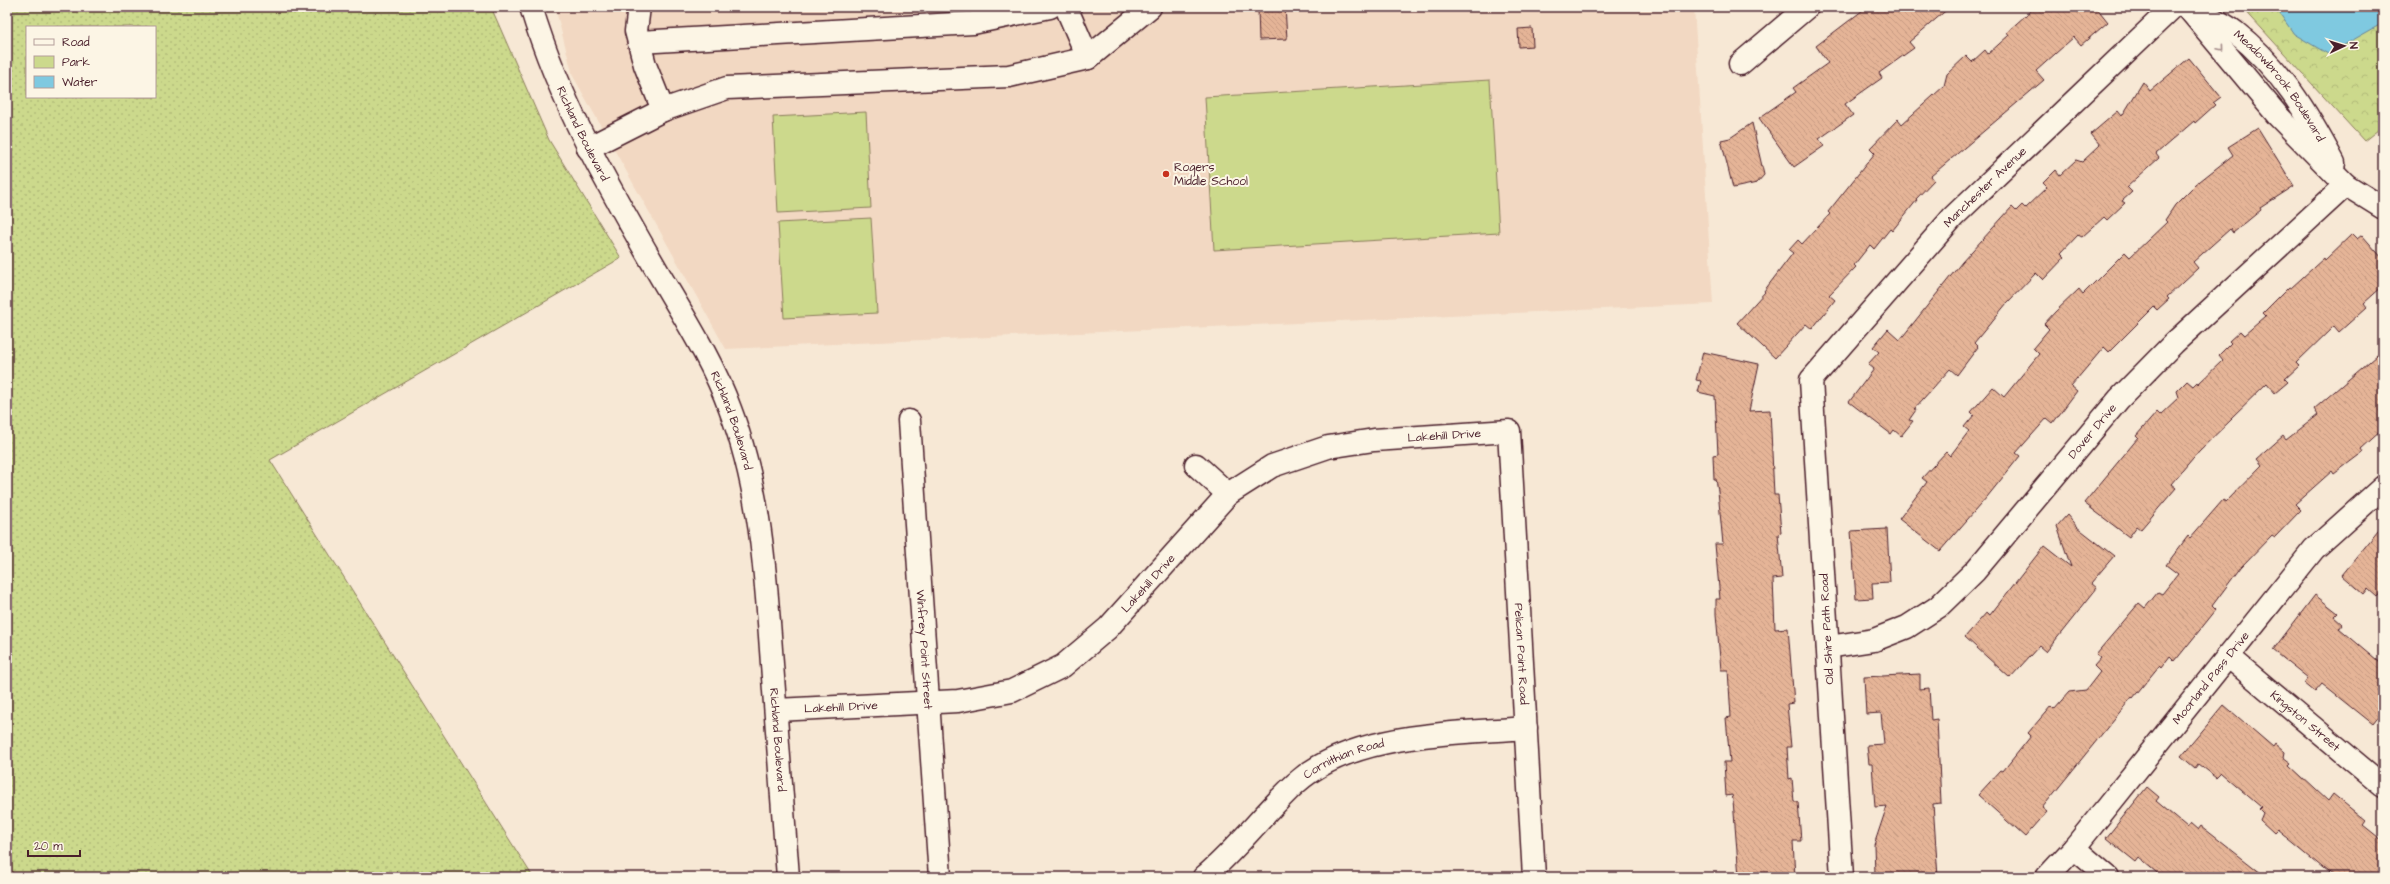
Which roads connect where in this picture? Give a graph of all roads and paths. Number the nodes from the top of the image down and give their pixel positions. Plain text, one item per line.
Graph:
1 (531, 7) edge
2 (639, 7) edge
3 (1050, 7) edge
4 (1066, 7) edge
5 (1150, 7) edge
6 (1807, 7) edge
7 (2174, 7) edge
8 (2187, 7) edge
9 (2190, 7) edge
10 (639, 42) junction
11 (1088, 58) junction
12 (1740, 64) dead end
13 (663, 110) junction
14 (588, 148) junction
15 (2346, 185) junction
16 (2383, 208) edge
17 (1811, 380) joint
18 (909, 421) dead end
19 (1509, 432) joint
20 (1196, 465) dead end
21 (2383, 487) edge
22 (1228, 494) junction
23 (1828, 647) junction
24 (2228, 656) junction
25 (928, 702) junction
26 (776, 710) junction
27 (1526, 728) junction
28 (2383, 786) edge
29 (2074, 848) junction
30 (788, 877) edge
31 (940, 877) edge
32 (1204, 877) edge
33 (1534, 877) edge
34 (1842, 877) edge
35 (2047, 877) edge
36 (2108, 877) edge

1 - 14 street, Richland Boulevard
2 - 10 street
3 - 10 street
4 - 11 street
5 - 11 street
6 - 12 street
7 - 17 street, Manchester Avenue
8 -> 15 street, Meadowbrook Boulevard
9 - 15 street, Meadowbrook Boulevard
10 - 13 street
11 - 13 street
13 - 14 street
14 - 26 street, Richland Boulevard
15 - 16 street, Meadowbrook Boulevard
15 - 23 street, Dover Drive
17 - 23 street, Old Shire Path Road
18 - 25 street, Winfrey Point Street
19 - 22 street, Lakehill Drive
19 - 27 street, Pelican Point Road
20 - 22 street
21 - 24 street, Moorland Pass Drive
22 - 25 street, Lakehill Drive
23 - 34 street, Old Shire Path Road
24 - 28 street, Kingston Street
24 - 29 street, Moorland Pass Drive
25 - 26 street, Lakehill Drive
25 - 31 street, Winfrey Point Street
26 - 30 street, Richland Boulevard
27 - 32 street, Cornithian Road
27 - 33 street, Pelican Point Road
29 - 35 street, Moorland Pass Drive
29 - 36 street

